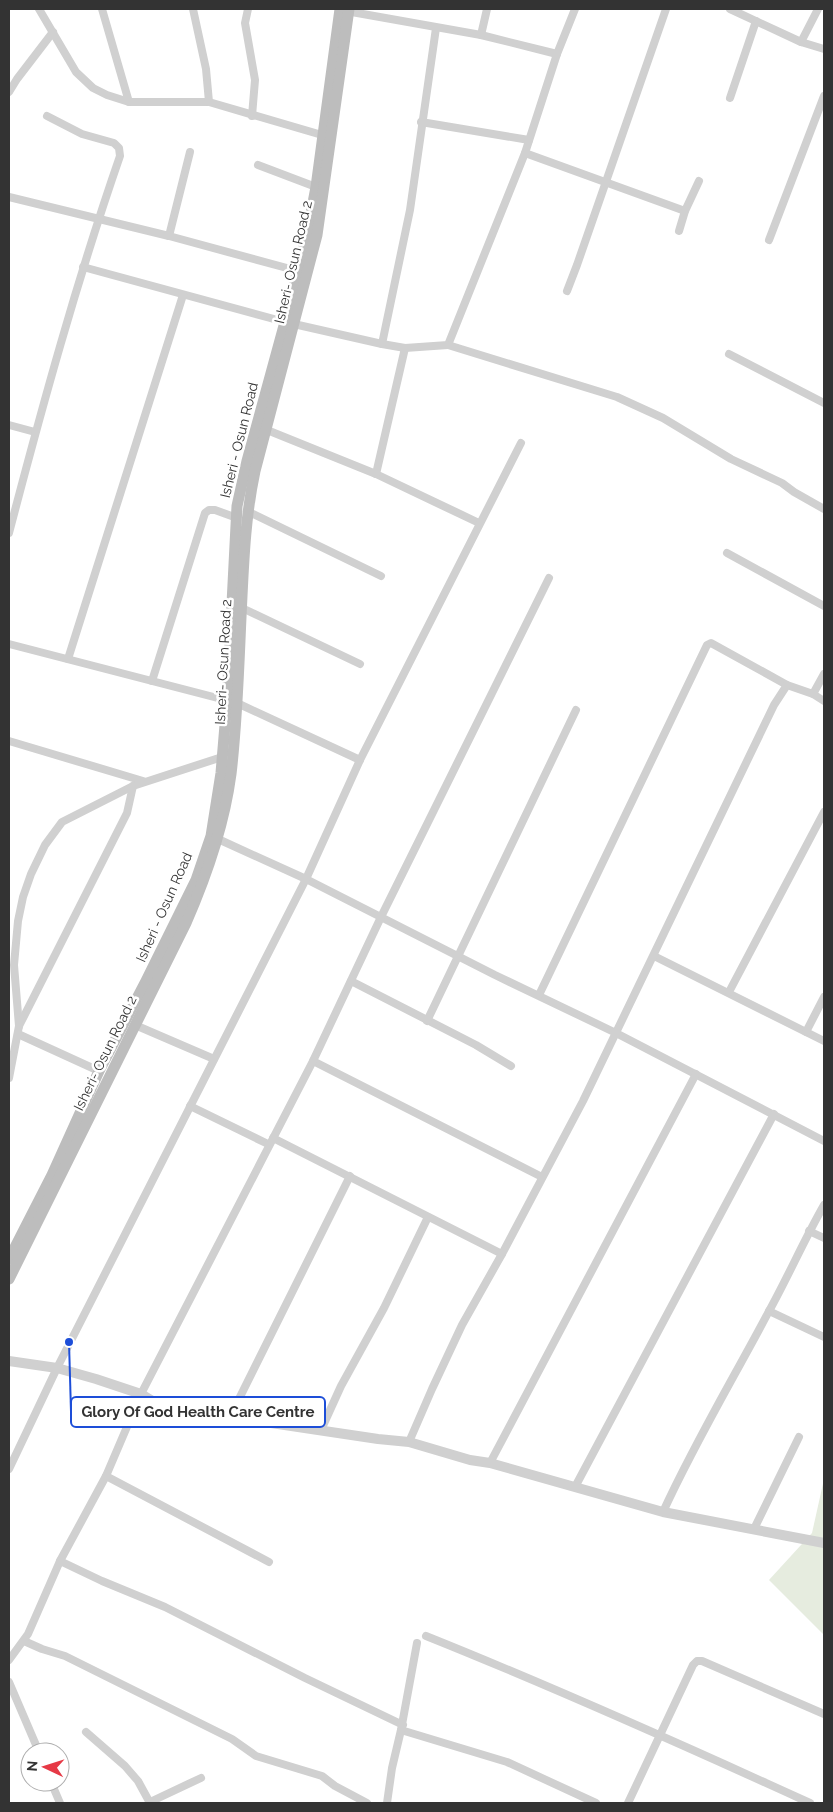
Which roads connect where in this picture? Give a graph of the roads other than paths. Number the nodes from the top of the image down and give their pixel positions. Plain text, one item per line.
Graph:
1 (39, 9) edge
2 (102, 9) edge
3 (193, 9) edge
4 (248, 9) edge
5 (487, 9) edge
6 (575, 9) edge
7 (666, 9) edge
8 (730, 9) edge
9 (818, 9) edge
10 (344, 10) edge
11 (756, 22) junction
12 (436, 28) junction
13 (53, 32) junction
14 (481, 35) junction
15 (801, 42) junction
16 (824, 49) edge
17 (557, 54) junction
18 (9, 92) edge
19 (824, 96) edge
20 (730, 98) dead end
21 (129, 102) junction
22 (209, 102) junction
23 (47, 116) dead end
24 (252, 116) junction
25 (422, 122) junction
26 (322, 135) junction
27 (529, 140) junction
28 (190, 152) dead end
29 (525, 153) junction
30 (258, 166) dead end
31 (605, 181) junction
32 (699, 181) dead end
33 (316, 186) junction
34 (9, 199) edge
35 (685, 211) junction
36 (98, 218) junction
37 (679, 231) dead end
38 (169, 236) junction
39 (769, 240) dead end
40 (83, 268) junction
41 (298, 272) junction
42 (567, 291) dead end
43 (183, 295) junction
44 (289, 323) junction
45 (382, 344) junction
46 (448, 345) junction
47 (405, 348) junction
48 (728, 354) dead end
49 (824, 403) edge
50 (9, 425) edge
51 (267, 430) junction
52 (36, 432) junction
53 (521, 443) dead end
54 (376, 474) junction
55 (824, 509) edge
56 (247, 511) junction
57 (237, 518) junction
58 (479, 523) junction
59 (9, 533) edge
60 (727, 553) dead end
61 (381, 576) dead end
62 (549, 578) dead end
63 (824, 606) edge
64 (242, 608) junction
65 (9, 644) edge
66 (68, 659) junction
67 (360, 664) dead end
68 (824, 674) edge
69 (152, 681) junction
70 (787, 685) junction
71 (813, 694) junction
72 (824, 701) edge
73 (232, 702) junction
74 (576, 710) dead end
75 (9, 741) edge
76 (222, 757) junction
77 (360, 760) junction
78 (143, 781) junction
79 (133, 786) junction
80 (824, 812) edge
81 (218, 839) junction
82 (306, 879) junction
83 (381, 917) junction
84 (459, 956) junction
85 (654, 956) junction
86 (11, 965) edge
87 (351, 981) junction
88 (729, 992) junction
89 (538, 995) junction
90 (824, 997) edge
91 (427, 1020) junction
92 (135, 1025) junction
93 (19, 1030) junction
94 (806, 1032) junction
95 (616, 1033) junction
96 (824, 1041) edge
97 (214, 1059) junction
98 (313, 1060) junction
99 (511, 1066) dead end
100 (99, 1071) junction
101 (9, 1073) edge
102 (696, 1074) junction
103 (190, 1106) junction
104 (774, 1114) junction
105 (270, 1141) junction
106 (824, 1141) edge
107 (350, 1176) junction
108 (542, 1177) junction
109 (824, 1204) edge
110 (428, 1217) junction
111 (809, 1231) junction
112 (824, 1238) edge
113 (502, 1254) junction
114 (9, 1259) edge
115 (9, 1279) edge
116 (769, 1311) junction
117 (824, 1337) edge
118 (9, 1361) edge
119 (57, 1368) junction
120 (141, 1394) junction
121 (230, 1417) junction
122 (321, 1430) junction
123 (799, 1437) dead end
124 (409, 1442) junction
125 (490, 1463) junction
126 (9, 1469) edge
127 (106, 1476) junction
128 (576, 1487) junction
129 (662, 1512) junction
130 (754, 1530) junction
131 (824, 1543) edge
132 (60, 1561) junction
133 (269, 1562) dead end
134 (426, 1636) dead end
135 (24, 1641) junction
136 (417, 1643) dead end
137 (9, 1660) edge
138 (9, 1682) edge
139 (824, 1714) edge
140 (402, 1728) junction
141 (86, 1732) dead end
142 (661, 1734) junction
143 (34, 1742) edge
144 (201, 1778) dead end
145 (150, 1803) edge
146 (367, 1803) edge
147 (387, 1803) edge
148 (596, 1803) edge
149 (628, 1803) edge
150 (810, 1803) edge

1 - 13 street
2 - 21 street
3 - 22 street
4 - 24 street
5 - 14 street
6 - 17 street
7 - 31 street
8 - 11 street
9 - 15 street
10 - 12 street
10 - 26 main road, Isheri - Osun Road
10 - 44 main road, Isheri- Osun Road 2
11 - 15 street
11 - 20 street
12 - 14 street
12 - 25 street
13 - 18 street
13 - 21 street
14 - 17 street
15 - 16 street
17 - 27 street
19 - 39 street
21 - 22 street
22 - 24 street
23 - 36 street
24 - 26 street
25 - 27 street
25 - 45 street
26 - 33 main road, Isheri - Osun Road
27 - 29 street
28 - 38 street
29 - 31 street
29 - 46 street
30 - 33 street
31 - 35 street
31 - 42 street
32 - 35 street
33 - 41 main road, Isheri - Osun Road
34 - 36 street
35 - 37 street
36 - 38 street
36 - 40 street
38 - 41 street
40 - 43 street
40 - 52 street
41 - 44 main road, Isheri - Osun Road
43 - 44 street
43 - 66 street
44 - 45 street
44 - 51 main road, Isheri- Osun Road 2
44 - 57 main road, Isheri - Osun Road
45 - 47 street
46 - 47 street
46 - 55 street
47 - 54 street
48 - 49 street
50 - 52 street
51 - 54 street
51 - 56 main road, Isheri- Osun Road 2
52 - 59 street
53 - 58 street
54 - 58 street
56 - 61 street
56 - 64 main road, Isheri- Osun Road 2
57 - 69 street
57 - 73 main road, Isheri - Osun Road
58 - 77 street
60 - 63 street
62 - 83 street
64 - 67 street
64 - 73 main road, Isheri- Osun Road 2
65 - 66 street
66 - 69 street
68 - 71 street
69 - 73 street
70 - 71 street
70 - 85 street
70 - 89 street
71 - 72 street
73 - 76 main road, Isheri - Osun Road
73 - 77 street
73 - 81 main road, Isheri- Osun Road 2
74 - 84 street
75 - 78 street
76 - 78 street
76 - 100 main road, Isheri - Osun Road
77 - 82 street
78 - 79 street
79 - 86 street
79 - 93 street
80 - 88 street
81 - 82 street
81 - 92 main road, Isheri- Osun Road 2
82 - 83 street
82 - 97 street
83 - 84 street
83 - 87 street
84 - 89 street
84 - 91 street
85 - 88 street
85 - 95 street
86 - 93 street
87 - 91 street
87 - 98 street
88 - 94 street
89 - 95 street
90 - 94 street
91 - 99 street
92 - 97 street
92 - 115 main road, Isheri- Osun Road 2
93 - 100 street
93 - 101 street
94 - 96 street
95 - 102 street
95 - 108 street
97 - 103 street
98 - 105 street
98 - 108 street
100 - 114 main road, Isheri - Osun Road
102 - 104 street
102 - 125 street
103 - 105 street
103 - 119 street
104 - 106 street
104 - 128 street
105 - 107 street
105 - 120 street
107 - 110 street
107 - 121 street
108 - 113 street
109 - 111 street
110 - 113 street
110 - 122 street
111 - 112 street
111 - 116 street
113 - 124 street
116 - 117 street
116 - 129 street
118 - 119 street
119 - 120 street
119 - 126 street
120 - 121 street
120 - 127 street
121 - 122 street
122 - 124 street
123 - 130 street
124 - 125 street
125 - 128 street
127 - 132 street
127 - 133 street
128 - 129 street
129 - 130 street
130 - 131 street
132 - 135 street
132 - 140 street
134 - 142 street
135 - 137 street
135 - 146 street
136 - 140 street
138 - 143 street
139 - 142 street
140 - 147 street
140 - 148 street
141 - 145 street
142 - 149 street
142 - 150 street
144 - 145 street

